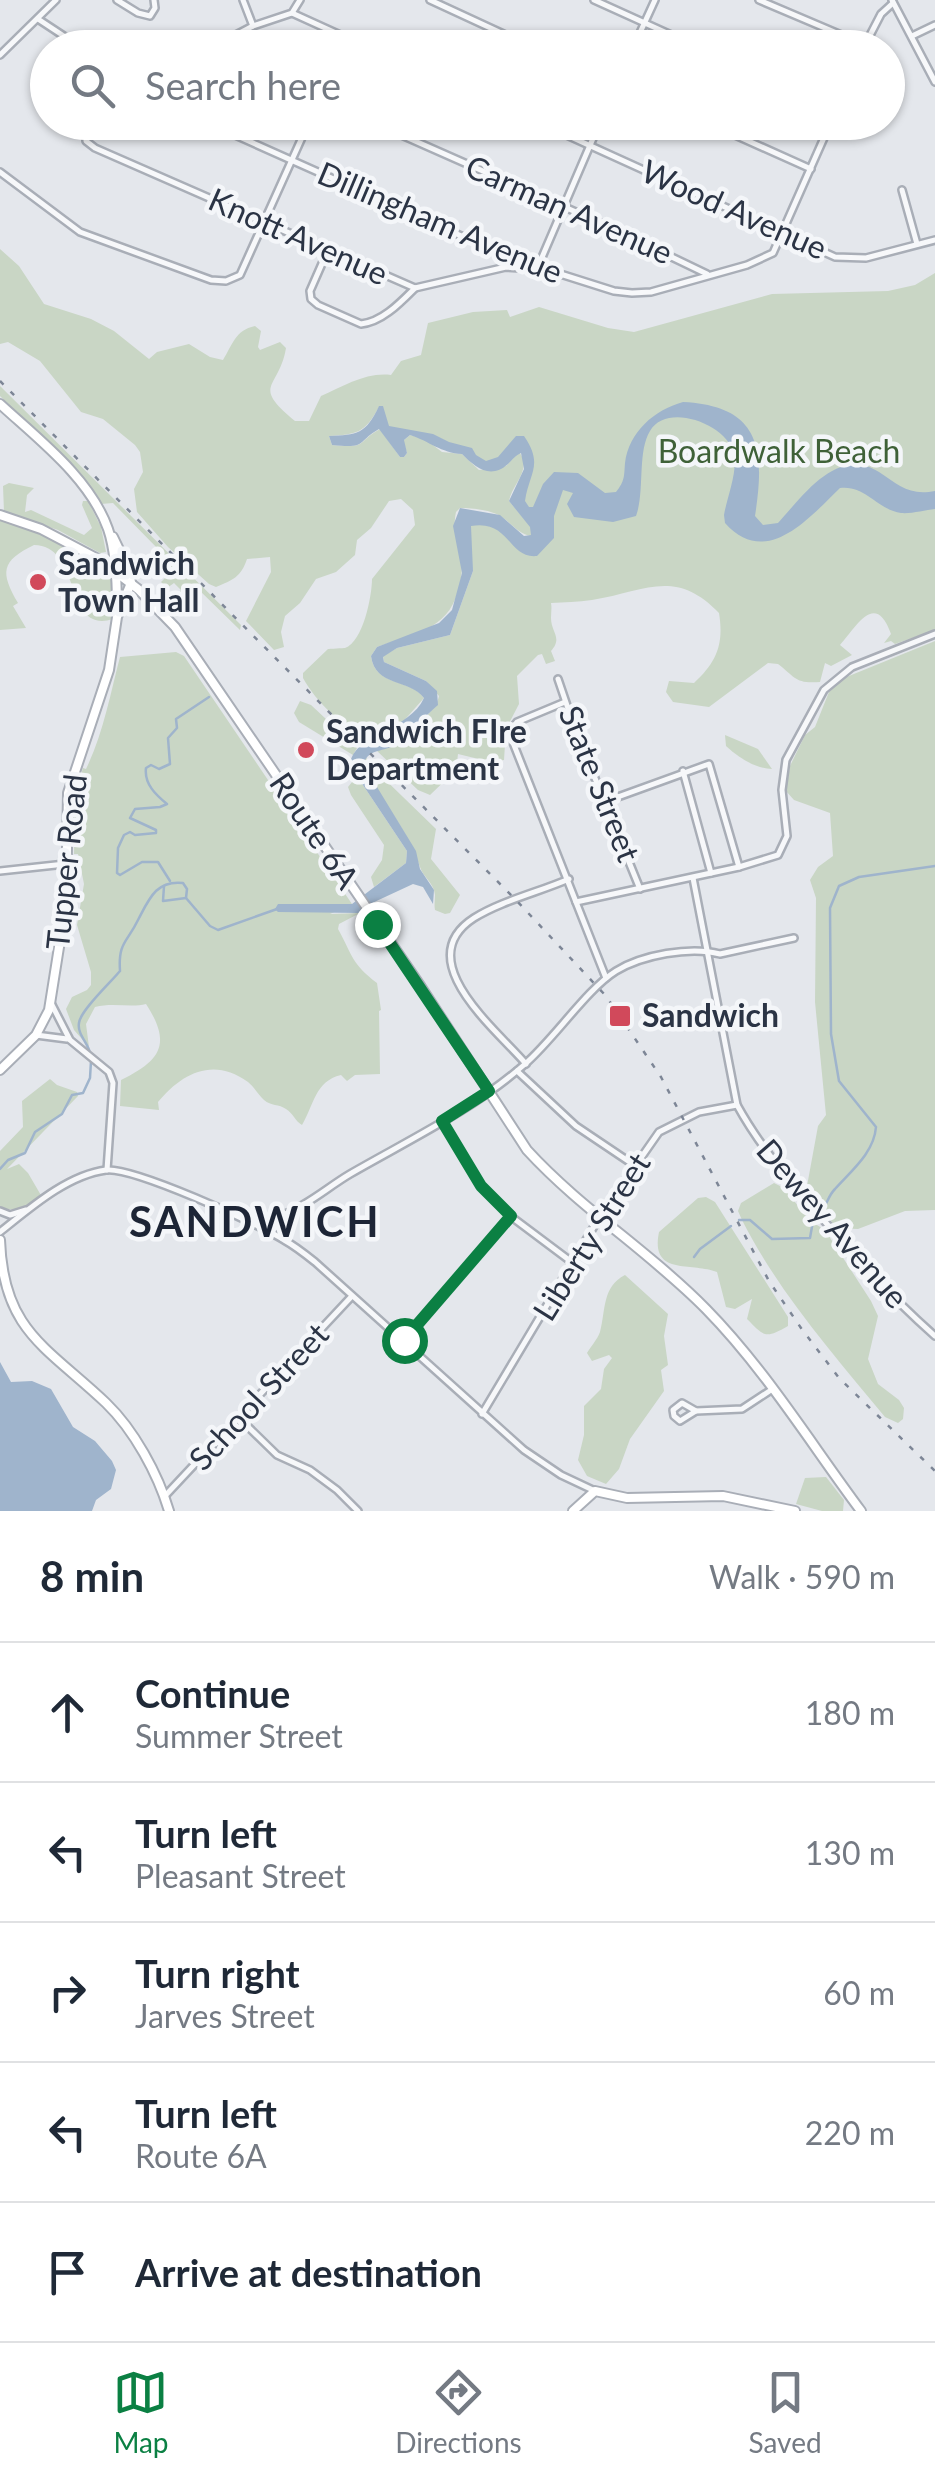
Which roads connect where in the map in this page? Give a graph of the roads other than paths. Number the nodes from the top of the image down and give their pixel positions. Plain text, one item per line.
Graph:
1 (56, 0) edge
2 (117, 0) edge
3 (154, 0) edge
4 (243, 0) edge
5 (300, 0) edge
6 (430, 0) edge
7 (594, 0) edge
8 (654, 0) edge
9 (760, 0) edge
10 (893, 1) edge
11 (130, 3) edge
12 (292, 13) junction
13 (38, 18) junction
14 (644, 22) junction
15 (935, 25) edge
16 (254, 26) junction
17 (56, 30) edge
18 (246, 30) edge
19 (330, 30) edge
20 (495, 30) edge
21 (641, 30) edge
22 (661, 30) edge
23 (828, 30) edge
24 (872, 30) edge
25 (912, 36) junction
26 (0, 55) edge
27 (935, 82) edge
28 (86, 140) edge
29 (247, 140) edge
30 (301, 140) edge
31 (412, 140) edge
32 (579, 140) edge
33 (592, 140) edge
34 (746, 140) edge
35 (823, 140) edge
36 (590, 145) junction
37 (292, 160) junction
38 (811, 169) junction
39 (0, 172) edge
40 (902, 190) dead end
41 (562, 208) junction
42 (264, 222) junction
43 (784, 233) junction
44 (935, 240) edge
45 (917, 244) junction
46 (328, 250) junction
47 (537, 269) junction
48 (709, 275) junction
49 (415, 288) junction
50 (0, 404) edge
51 (0, 515) edge
52 (109, 531) junction
53 (114, 569) junction
54 (130, 583) junction
55 (118, 617) junction
56 (935, 634) edge
57 (558, 678) dead end
58 (565, 702) junction
59 (683, 771) junction
60 (604, 802) junction
61 (65, 864) junction
62 (739, 867) junction
63 (0, 871) edge
64 (710, 874) junction
65 (692, 878) junction
66 (569, 879) junction
67 (640, 889) junction
68 (576, 902) junction
69 (794, 938) dead end
70 (707, 951) junction
71 (606, 978) junction
72 (51, 1002) junction
73 (36, 1035) junction
74 (70, 1040) junction
75 (526, 1064) junction
76 (0, 1070) edge
77 (517, 1071) junction
78 (489, 1091) junction
79 (737, 1104) junction
80 (442, 1121) junction
81 (637, 1167) junction
82 (107, 1170) junction
83 (28, 1209) junction
84 (296, 1210) junction
85 (0, 1212) edge
86 (511, 1216) junction
87 (599, 1218) junction
88 (266, 1231) junction
89 (0, 1232) edge
90 (282, 1239) junction
91 (0, 1240) edge
92 (573, 1264) junction
93 (352, 1296) junction
94 (935, 1334) edge
95 (404, 1340) junction
96 (771, 1390) junction
97 (696, 1410) dead end
98 (482, 1414) junction
99 (239, 1418) junction
100 (595, 1490) junction
101 (164, 1497) junction
102 (169, 1511) edge
103 (358, 1511) edge
104 (573, 1511) edge
105 (795, 1511) edge
106 (861, 1511) edge

1 - 13 street
2 - 11 street
3 - 11 street
4 - 16 street
5 - 12 street
6 - 20 street
7 - 14 street
8 - 14 street
9 - 23 street
10 - 24 street
10 - 25 street
12 - 16 street
12 - 19 street
13 - 17 street
13 - 26 street
14 - 21 street
14 - 22 street
15 - 25 street
16 - 18 street
25 - 27 street
28 - 42 street, Knott Avenue
29 - 37 street, Dillingham Avenue
30 - 37 street
31 - 41 street, Carman Avenue
32 - 36 street, Wood Avenue
33 - 36 street
34 - 38 street
35 - 38 street, Dillingham Avenue
36 - 41 street
36 - 43 street, Wood Avenue
37 - 42 street
37 - 47 street, Dillingham Avenue
38 - 43 street, Dillingham Avenue
39 - 42 street
40 - 45 street
41 - 47 street
41 - 48 street, Carman Avenue
42 - 46 street, Knott Avenue
43 - 45 street, Wood Avenue
43 - 48 street, Dillingham Avenue
44 - 45 street, Wood Avenue
46 - 49 street, Knott Avenue
46 - 49 street
47 - 48 street, Dillingham Avenue
47 - 49 street, Knott Avenue
50 - 52 main road
51 - 53 main road, Route 6A
52 - 53 main road
52 - 54 main road
53 - 54 main road, Route 6A
53 - 55 main road
54 - 55 main road, Tupper Road
54 - 78 main road, Route 6A
55 - 61 main road, Tupper Road
56 - 62 street
57 - 58 street, State Street
58 - 60 street, State Street
58 - 66 street
59 - 60 street
59 - 62 street
59 - 64 street
60 - 67 street, State Street
61 - 63 street
61 - 72 main road, Tupper Road
62 - 64 street
64 - 65 street
65 - 67 street
65 - 70 street, Dewey Avenue
66 - 68 street
66 - 75 street
67 - 68 street
68 - 71 street
69 - 70 street
70 - 71 street
70 - 79 street, Dewey Avenue
71 - 75 street
72 - 73 main road, Tupper Road
72 - 74 street
73 - 74 street
73 - 76 main road, Tupper Road
74 - 82 street
75 - 77 street
77 - 78 street
77 - 81 street
78 - 80 street
78 - 87 main road, Route 6A
79 - 81 street, Liberty Street
79 - 94 street, Dewey Avenue
80 - 84 street
80 - 86 street
81 - 87 street, Liberty Street
82 - 83 street
82 - 88 street
83 - 85 street
83 - 89 street
84 - 88 street
84 - 90 street
86 - 92 street
86 - 95 street
87 - 92 street, Liberty Street
87 - 96 main road, Route 6A
88 - 90 street
90 - 93 street
91 - 101 main road
92 - 98 street, Liberty Street
93 - 95 street
93 - 99 street, School Street
95 - 98 street
96 - 97 street
96 - 106 main road, Route 6A
98 - 100 street
99 - 101 street, School Street
99 - 103 street
100 - 104 main road
100 - 105 main road
101 - 102 main road

